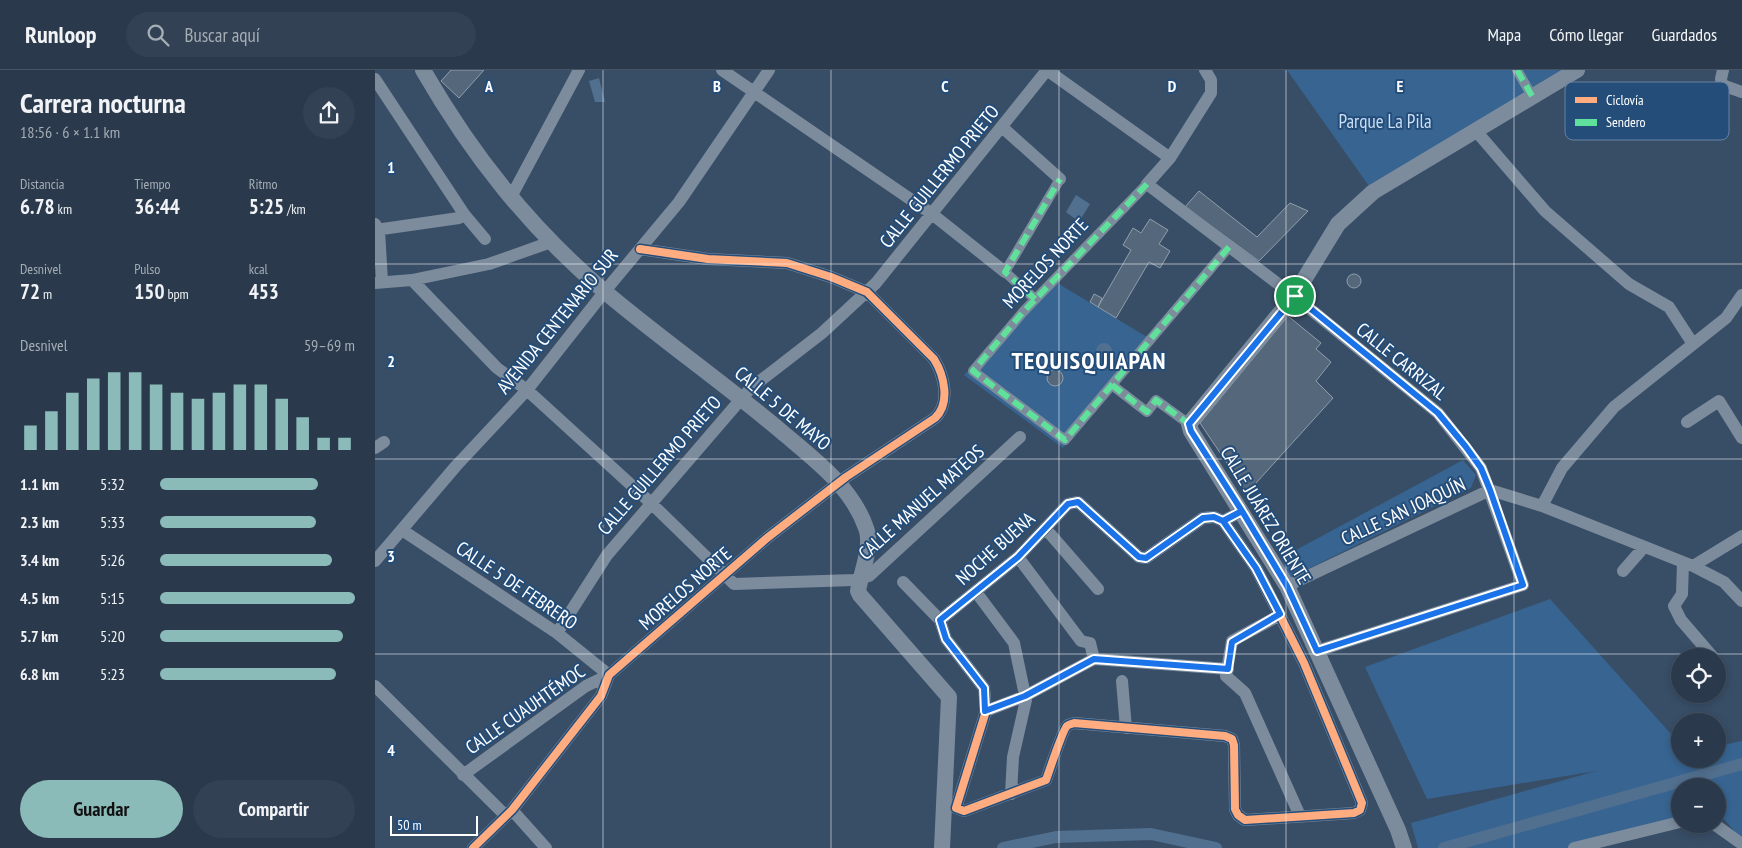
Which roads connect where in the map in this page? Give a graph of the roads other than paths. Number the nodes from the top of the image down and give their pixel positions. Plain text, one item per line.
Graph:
1 (423, 70) edge
2 (579, 70) edge
3 (722, 70) edge
4 (769, 70) edge
5 (1047, 70) edge
6 (1205, 70) edge
7 (1517, 70) edge
8 (1577, 70) edge
9 (375, 79) edge
10 (1729, 87) edge
11 (755, 92) junction
12 (1742, 92) edge
13 (1532, 96) junction
14 (1002, 127) junction
15 (1476, 131) junction
16 (1170, 158) junction
17 (1060, 179) joint
18 (1147, 184) junction
19 (511, 197) junction
20 (464, 214) junction
21 (932, 214) junction
22 (376, 228) edge
23 (485, 239) dead end
24 (551, 242) junction
25 (1229, 247) junction
26 (640, 250) junction
27 (1005, 272) junction
28 (412, 280) junction
29 (379, 282) edge
30 (605, 291) junction
31 (867, 292) junction
32 (1742, 295) edge
33 (1295, 296) junction
34 (1035, 299) junction
35 (1693, 344) junction
36 (1112, 385) junction
37 (527, 390) junction
38 (742, 398) junction
39 (1687, 422) dead end
40 (1189, 424) junction
41 (1020, 437) dead end
42 (1742, 438) edge
43 (838, 484) junction
44 (1490, 490) junction
45 (651, 504) junction
46 (1542, 506) junction
47 (1242, 511) junction
48 (1223, 521) junction
49 (1045, 528) junction
50 (402, 530) junction
51 (1742, 536) edge
52 (1644, 547) junction
53 (1018, 557) junction
54 (375, 561) edge
55 (1688, 564) junction
56 (1623, 571) dead end
57 (725, 575) junction
58 (861, 578) junction
59 (903, 582) dead end
60 (1287, 586) junction
61 (1098, 588) dead end
62 (976, 592) junction
63 (1742, 601) edge
64 (1280, 614) junction
65 (940, 620) junction
66 (557, 634) junction
67 (1705, 648) edge
68 (1317, 651) junction
69 (1094, 659) junction
70 (1227, 673) junction
71 (609, 674) junction
72 (1123, 681) dead end
73 (375, 686) edge
74 (1025, 696) junction
75 (985, 711) junction
76 (1126, 728) junction
77 (463, 775) junction
78 (1011, 794) junction
79 (509, 813) junction
80 (1300, 816) junction
81 (1671, 824) edge
82 (1726, 833) edge
83 (1742, 844) edge
84 (473, 848) edge
85 (546, 848) edge
86 (942, 848) edge
87 (1405, 848) edge
88 (1574, 848) edge

1 - 19 street, CALLE 5 DE MAYO
2 - 19 street
3 - 11 street
4 - 11 street, AVENIDA CENTENARIO SUR
5 - 14 street, CALLE GUILLERMO PRIETO
5 - 16 street
6 - 16 street
7 - 13 street
8 - 13 street
9 - 20 street
10 - 12 street
11 - 21 street
11 - 26 street, AVENIDA CENTENARIO SUR
13 - 15 street
14 - 17 street
14 - 21 street, CALLE GUILLERMO PRIETO
15 - 33 street
15 - 35 street
16 - 18 street
17 - 27 street
18 - 25 street, CALLE CARRIZAL
18 - 34 street, MORELOS NORTE
19 - 24 street, CALLE 5 DE MAYO
20 - 22 street
20 - 23 street
21 - 27 street
21 - 31 street, CALLE GUILLERMO PRIETO
22 - 29 street
24 - 28 street
24 - 30 street, CALLE 5 DE MAYO
25 - 33 street, CALLE CARRIZAL
25 - 36 street
26 - 30 street, AVENIDA CENTENARIO SUR
26 - 31 street
27 - 34 street
28 - 29 street
28 - 37 street, CALLE MANUEL MATEOS
30 - 37 street, AVENIDA CENTENARIO SUR
30 - 38 street, CALLE 5 DE MAYO
31 - 38 street, CALLE GUILLERMO PRIETO
31 - 43 street, MORELOS NORTE
32 - 35 street
33 - 40 street
33 - 44 street, CALLE CARRIZAL
34 - 36 street, MORELOS NORTE
35 - 46 street
36 - 40 street
37 - 45 street, CALLE MANUEL MATEOS
37 - 50 street, AVENIDA CENTENARIO SUR
38 - 43 street, CALLE 5 DE MAYO
38 - 45 street, CALLE GUILLERMO PRIETO
39 - 42 street
40 - 47 street, CALLE JUÁREZ ORIENTE
41 - 58 street, CALLE MANUEL MATEOS
43 - 57 street, MORELOS NORTE
43 - 58 street, CALLE 5 DE MAYO
44 - 46 street, CALLE SAN JOAQUÍN
44 - 60 street, CALLE SAN JOAQUÍN
44 - 68 street, CALLE CARRIZAL
45 - 57 street, CALLE MANUEL MATEOS
45 - 66 street, CALLE GUILLERMO PRIETO
46 - 52 street, CALLE SAN JOAQUÍN
47 - 48 street, NOCHE BUENA
47 - 60 street, CALLE JUÁREZ ORIENTE
48 - 49 street, NOCHE BUENA
48 - 64 street
49 - 53 street, NOCHE BUENA
49 - 61 street
50 - 54 street, AVENIDA CENTENARIO SUR
50 - 66 street, CALLE 5 DE FEBRERO
51 - 55 street
52 - 55 street, CALLE SAN JOAQUÍN
52 - 56 street
53 - 62 street, NOCHE BUENA
53 - 69 street
55 - 63 street, CALLE SAN JOAQUÍN
55 - 67 street
57 - 58 street, CALLE MANUEL MATEOS
57 - 71 street, MORELOS NORTE
58 - 86 street, CALLE 5 DE MAYO
59 - 65 street
60 - 68 street, CALLE JUÁREZ ORIENTE
62 - 65 street, NOCHE BUENA
62 - 74 street
64 - 70 street
64 - 80 street
65 - 75 street
66 - 71 street, CALLE 5 DE FEBRERO
68 - 87 street, CALLE JUÁREZ ORIENTE
69 - 70 street
69 - 74 street
70 - 80 street
71 - 77 street, CALLE CUAUHTÉMOC
71 - 79 street, MORELOS NORTE
72 - 76 street
73 - 77 street
74 - 75 street
74 - 78 street
75 - 78 street
76 - 78 street
76 - 80 street
77 - 79 street
79 - 84 street, MORELOS NORTE
79 - 85 street
81 - 88 street
82 - 83 street

